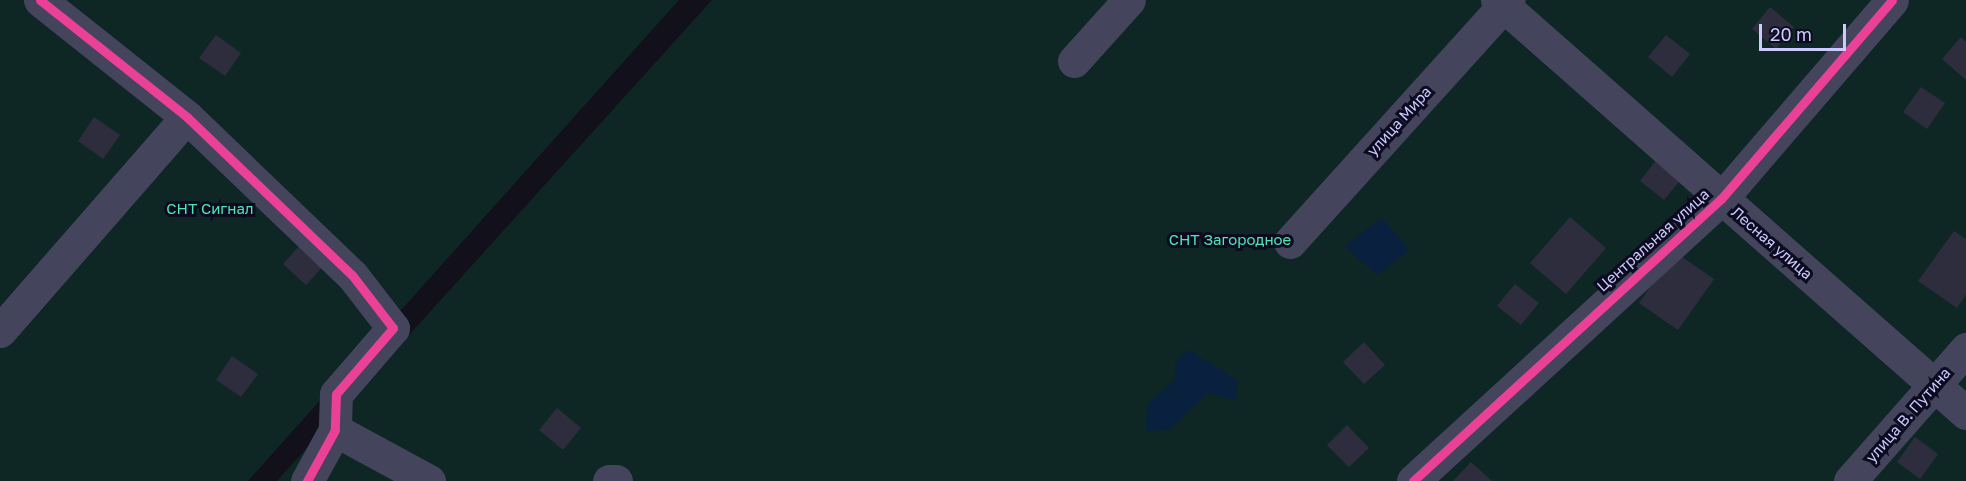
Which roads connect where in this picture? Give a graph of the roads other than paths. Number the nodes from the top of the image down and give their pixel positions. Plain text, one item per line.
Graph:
1 (40, 0) edge
2 (1129, 0) edge
3 (1893, 0) edge
4 (1503, 2) edge
5 (1074, 61) dead end
6 (187, 117) junction
7 (1721, 199) junction
8 (1290, 242) dead end
9 (0, 331) edge
10 (1966, 349) edge
11 (1934, 386) junction
12 (1966, 413) edge
13 (335, 430) junction
14 (307, 481) edge
15 (429, 481) edge
16 (609, 481) edge
17 (616, 481) edge
18 (1413, 481) edge
19 (1850, 481) edge

1 - 6 street
2 - 5 street
3 - 7 street, Центральная улица
4 - 7 street, Лесная улица
4 - 8 street, улица Мира
6 - 9 street
6 - 13 street
7 - 11 street, Лесная улица
7 - 18 street, Центральная улица
10 - 11 street, улица В. Путина
11 - 12 street, Лесная улица
11 - 19 street, улица В. Путина
13 - 14 street
13 - 15 street
16 - 17 street

